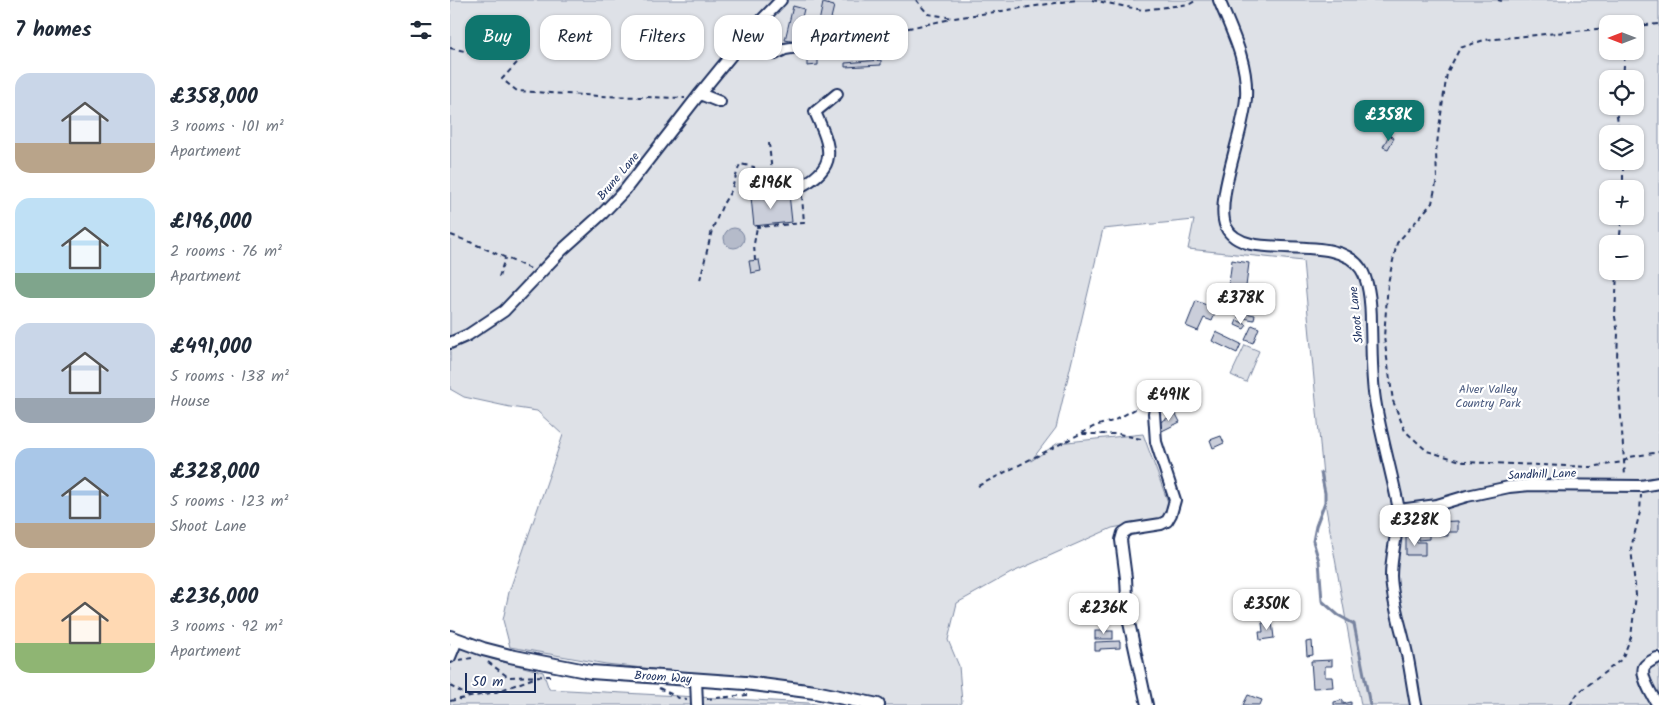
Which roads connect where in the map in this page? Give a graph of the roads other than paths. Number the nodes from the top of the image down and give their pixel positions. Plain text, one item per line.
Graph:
1 (781, 0) edge
2 (1219, 0) edge
3 (767, 15) edge
4 (727, 60) edge
5 (837, 94) dead end
6 (697, 96) junction
7 (720, 102) dead end
8 (799, 187) road end
9 (450, 343) edge
10 (1154, 414) road end
11 (1659, 483) edge
12 (1399, 510) junction
13 (454, 639) edge
14 (450, 656) edge
15 (1657, 658) dead end
16 (696, 679) junction
17 (697, 705) edge
18 (878, 705) edge
19 (1147, 705) edge
20 (1416, 705) edge
21 (1658, 705) edge

1 - 3 street, Brune Lane
2 - 12 street, Shoot Lane
4 - 6 street, Brune Lane
5 - 8 street
6 - 7 street
6 - 9 street, Brune Lane
10 - 19 street
11 - 12 street, Sandhill Lane
12 - 20 street, Shoot Lane
13 - 14 street
13 - 16 main road, Broom Way
15 - 21 street
16 - 17 street
16 - 18 main road, Broom Way

